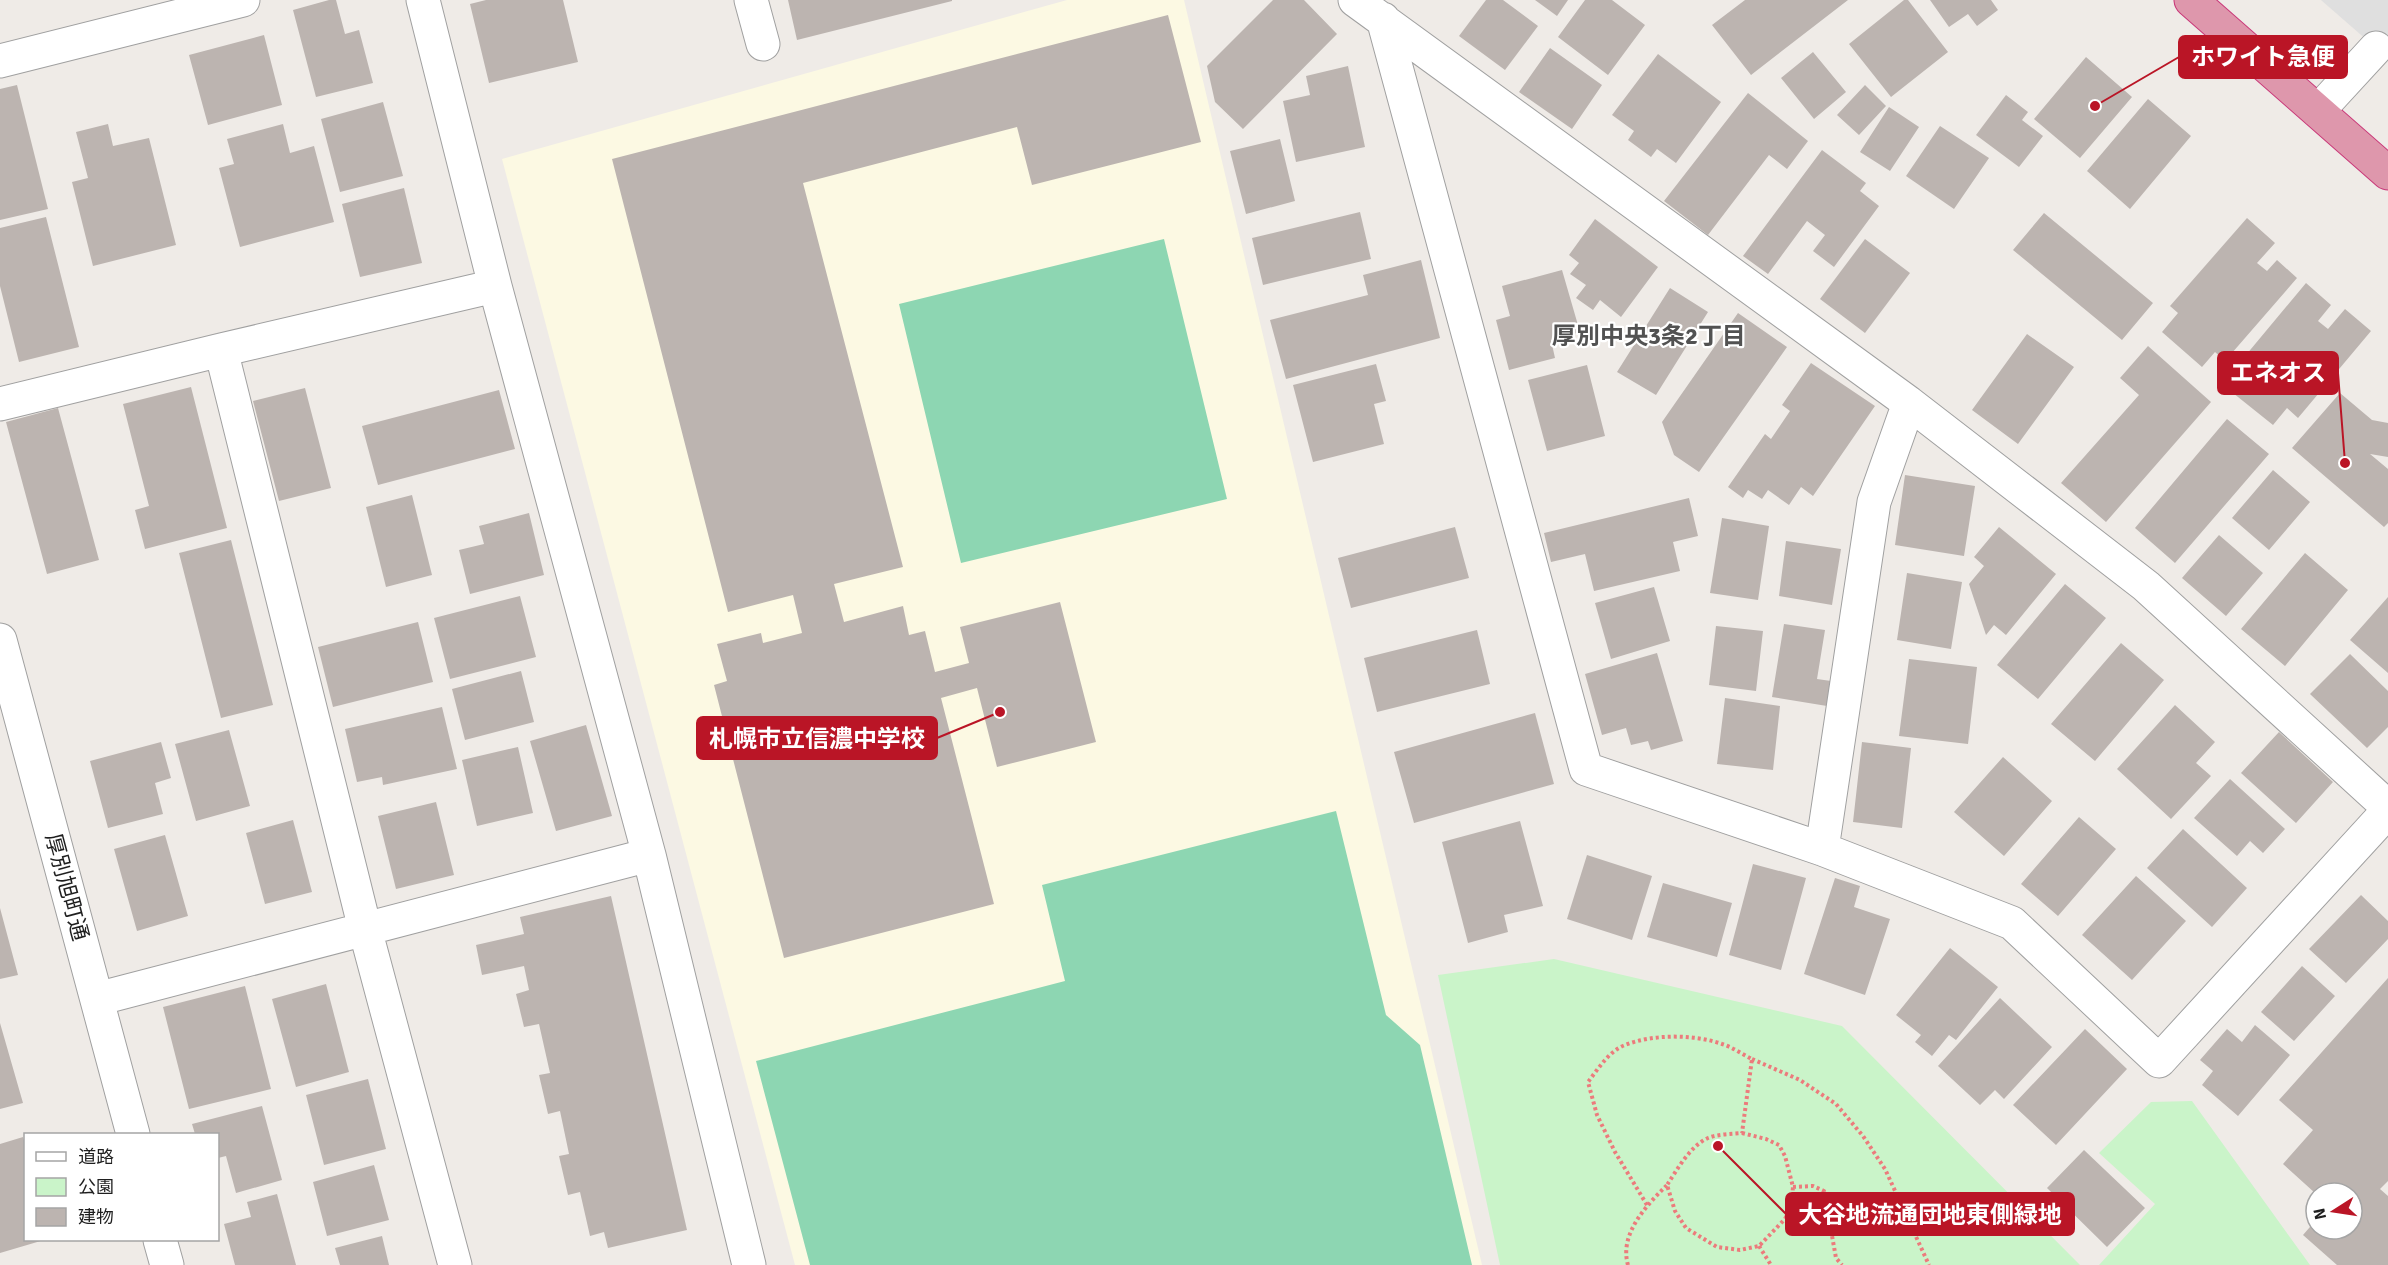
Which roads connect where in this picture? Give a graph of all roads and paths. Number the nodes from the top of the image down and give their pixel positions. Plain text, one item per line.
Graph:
1 (243, 0) edge
2 (423, 0) edge
3 (751, 0) edge
4 (1355, 0) edge
5 (2191, 0) edge
6 (1383, 20) junction
7 (763, 44) dead end
8 (2376, 48) dead end
9 (0, 61) edge
10 (2318, 111) junction
11 (2388, 173) edge
12 (495, 286) junction
13 (221, 350) junction
14 (1909, 403) junction
15 (0, 404) edge
16 (0, 640) edge
17 (2388, 809) edge
18 (1822, 849) junction
19 (649, 855) junction
20 (365, 930) junction
21 (97, 999) junction
22 (1752, 1059) junction
23 (133, 1133) edge
24 (1742, 1133) junction
25 (1667, 1185) junction
26 (1794, 1187) junction
27 (1647, 1205) junction
28 (161, 1241) edge
29 (1759, 1246) junction
30 (167, 1265) edge
31 (455, 1265) edge
32 (749, 1265) edge
33 (1628, 1265) edge
34 (1771, 1265) edge
35 (1842, 1265) edge
36 (1929, 1265) edge

1 - 9 street
2 - 12 street
3 - 7 street
4 - 6 street
5 - 10 highway
6 - 14 street
6 - 18 street
8 - 10 street
10 - 11 highway
12 - 13 street
12 - 19 street
13 - 15 street
13 - 20 street
14 - 17 street
14 - 18 street
16 - 21 street, 厚別旭町通
17 - 18 street
19 - 20 street
19 - 32 street
20 - 21 street
20 - 31 street
21 - 23 street, 厚別旭町通
22 - 24 path
22 - 27 path
22 - 36 path
24 - 25 path
24 - 26 path
25 - 27 path
25 - 29 path
26 - 29 path
26 - 35 path
27 - 33 path
28 - 30 street
29 - 34 path

